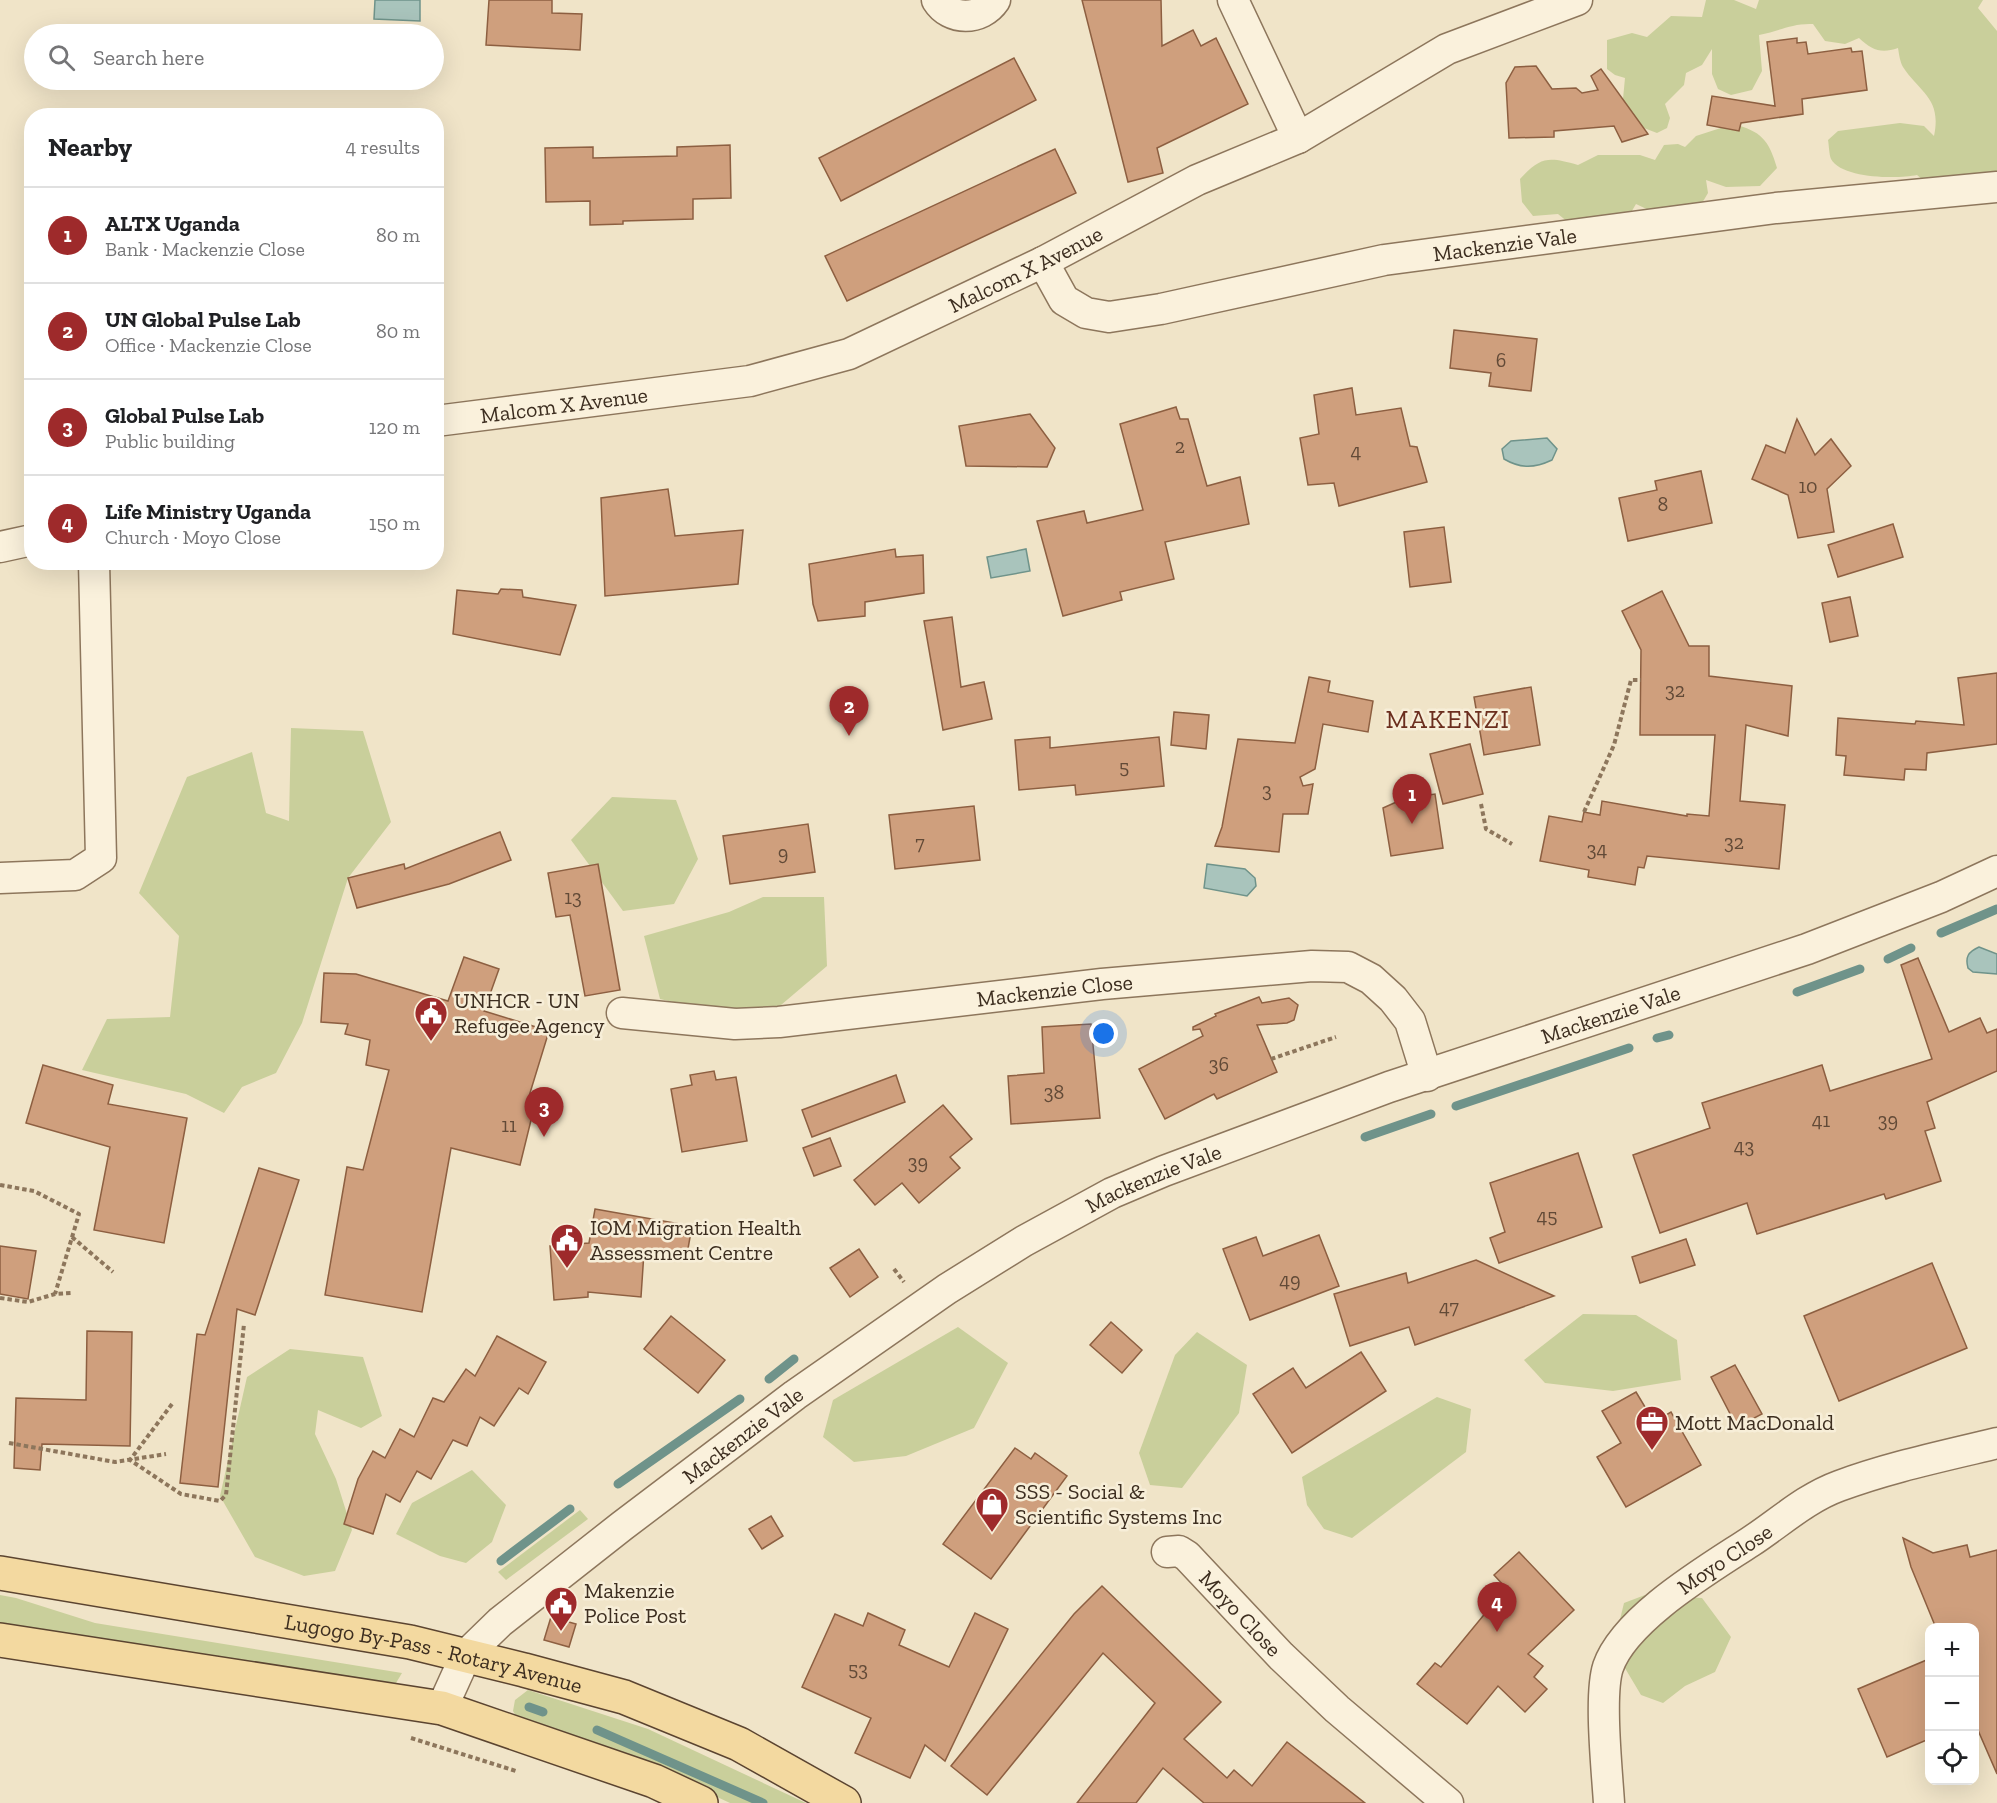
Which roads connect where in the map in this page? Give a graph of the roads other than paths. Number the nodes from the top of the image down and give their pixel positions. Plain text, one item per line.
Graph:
1 (937, 0) edge
2 (995, 0) edge
3 (1233, 0) edge
4 (1577, 0) edge
5 (1298, 138) junction
6 (1997, 187) edge
7 (1044, 262) junction
8 (444, 420) edge
9 (24, 542) edge
10 (0, 547) edge
11 (94, 570) edge
12 (1997, 871) edge
13 (0, 878) edge
14 (622, 1013) dead end
15 (1427, 1076) junction
16 (1997, 1443) edge
17 (1167, 1552) dead end
18 (0, 1573) edge
19 (0, 1640) edge
20 (466, 1655) junction
21 (442, 1708) junction
22 (701, 1803) edge
23 (844, 1803) edge
24 (1448, 1803) edge
25 (1609, 1803) edge

1 - 2 street
3 - 5 street
4 - 5 street, Malcom X Avenue
5 - 7 street, Malcom X Avenue
6 - 7 street, Mackenzie Vale
7 - 8 street, Malcom X Avenue
9 - 10 street
11 - 13 street
12 - 15 street, Mackenzie Vale
14 - 15 street, Mackenzie Close
15 - 20 street, Mackenzie Vale
16 - 25 street, Moyo Close
17 - 24 street, Moyo Close
18 - 20 main road, Lugogo By-Pass - Rotary Avenue
19 - 21 main road
20 - 21 street, Mackenzie Vale
20 - 23 main road, Lugogo By-Pass - Rotary Avenue
21 - 22 main road

